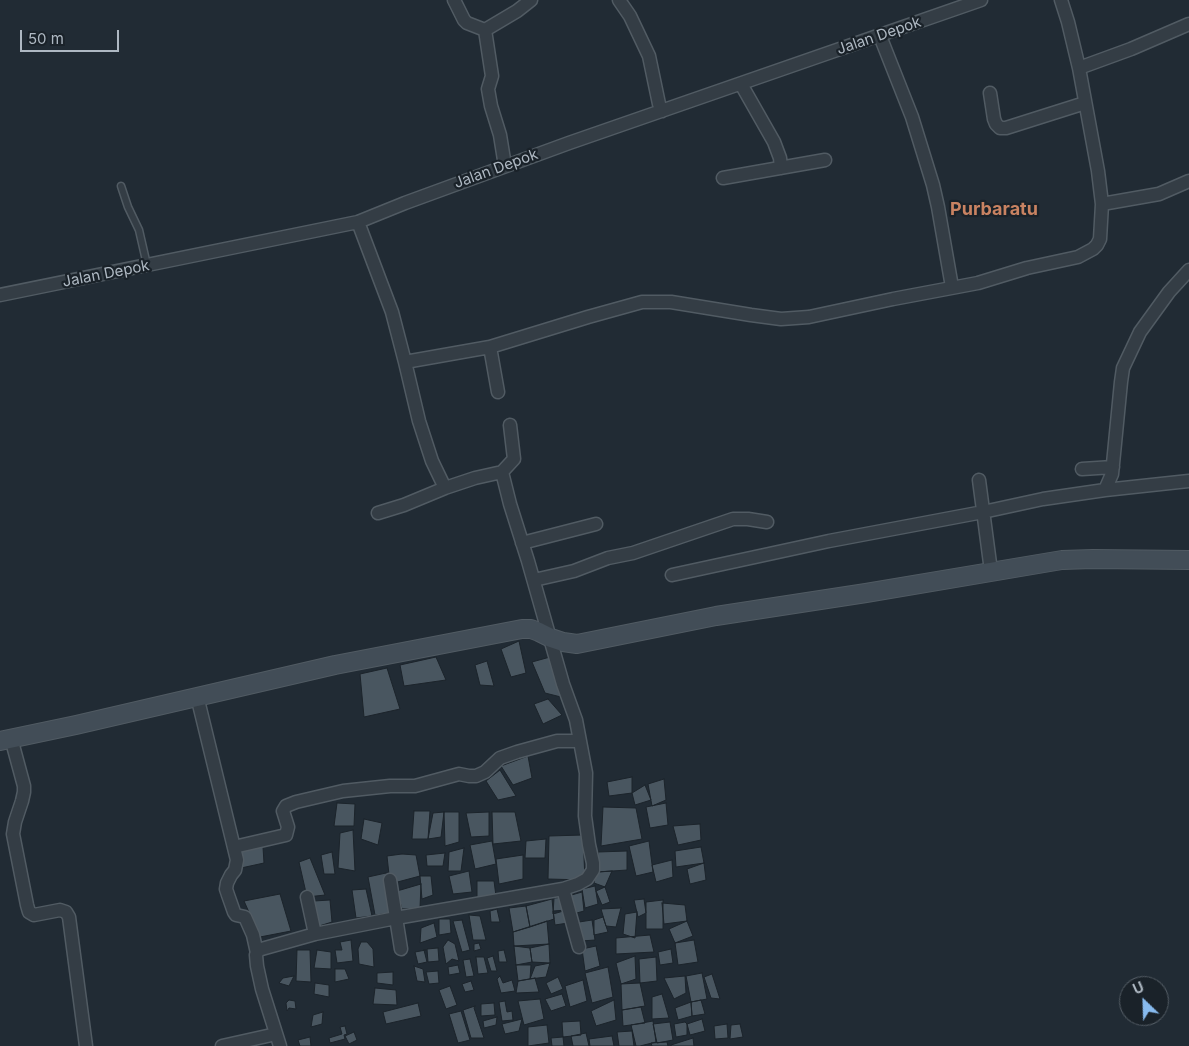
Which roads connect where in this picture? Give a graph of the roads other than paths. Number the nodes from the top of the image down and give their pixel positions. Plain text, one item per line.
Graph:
1 (454, 0) edge
2 (532, 0) edge
3 (619, 0) edge
4 (981, 0) edge
5 (1061, 0) edge
6 (1189, 24) edge
7 (485, 30) junction
8 (880, 36) junction
9 (1079, 68) junction
10 (741, 84) junction
11 (990, 93) dead end
12 (1085, 103) junction
13 (662, 111) junction
14 (825, 160) dead end
15 (505, 166) junction
16 (781, 168) junction
17 (723, 178) dead end
18 (1189, 181) edge
19 (121, 186) dead end
20 (1102, 204) junction
21 (358, 222) junction
22 (147, 266) junction
23 (1189, 270) edge
24 (952, 287) junction
25 (0, 295) edge
26 (490, 347) junction
27 (405, 362) junction
28 (498, 392) dead end
29 (510, 425) dead end
30 (1108, 467) junction
31 (1082, 469) dead end
32 (502, 472) junction
33 (979, 480) dead end
34 (1189, 481) edge
35 (445, 488) junction
36 (1105, 490) junction
37 (982, 507) junction
38 (378, 513) dead end
39 (767, 522) dead end
40 (596, 524) dead end
41 (522, 543) junction
42 (1189, 560) edge
43 (991, 571) junction
44 (672, 575) dead end
45 (534, 580) junction
46 (550, 638) junction
47 (197, 696) junction
48 (6, 740) edge
49 (579, 741) junction
50 (234, 847) junction
51 (390, 880) dead end
52 (563, 889) junction
53 (307, 897) dead end
54 (396, 918) junction
55 (315, 934) junction
56 (579, 947) dead end
57 (401, 948) dead end
58 (257, 953) junction
59 (278, 1040) edge
60 (86, 1046) edge
61 (222, 1046) edge

1 - 7 street
2 - 7 street
3 - 13 street
4 - 8 street, Jalan Depok
5 - 9 street
6 - 9 street
7 - 15 street
8 - 10 street, Jalan Depok
8 - 24 street
9 - 12 street
10 - 13 street, Jalan Depok
10 - 16 street
11 - 12 street
12 - 20 street
13 - 15 street, Jalan Depok
14 - 16 street
15 - 21 street, Jalan Depok
16 - 17 street
18 - 20 street
19 - 22 lane
20 - 24 street
21 - 22 street, Jalan Depok
21 - 27 street
22 - 25 street, Jalan Depok
23 - 30 street
24 - 26 street
26 - 27 street
26 - 28 street
27 - 35 street
29 - 32 street
30 - 31 street
30 - 36 street
32 - 35 street
32 - 41 street
33 - 37 street
34 - 36 street
35 - 38 street
36 - 37 street
37 - 43 street
37 - 44 street
39 - 45 street
40 - 41 street
41 - 45 street
42 - 43 street
43 - 46 street
45 - 46 street
46 - 47 street
46 - 49 street
47 - 48 street
47 - 50 street
48 - 60 street
49 - 50 street
49 - 52 street
50 - 58 street
51 - 54 street
52 - 54 street
52 - 56 street
53 - 55 street
54 - 55 street
54 - 57 street
55 - 58 street
58 - 59 street
59 - 61 street

